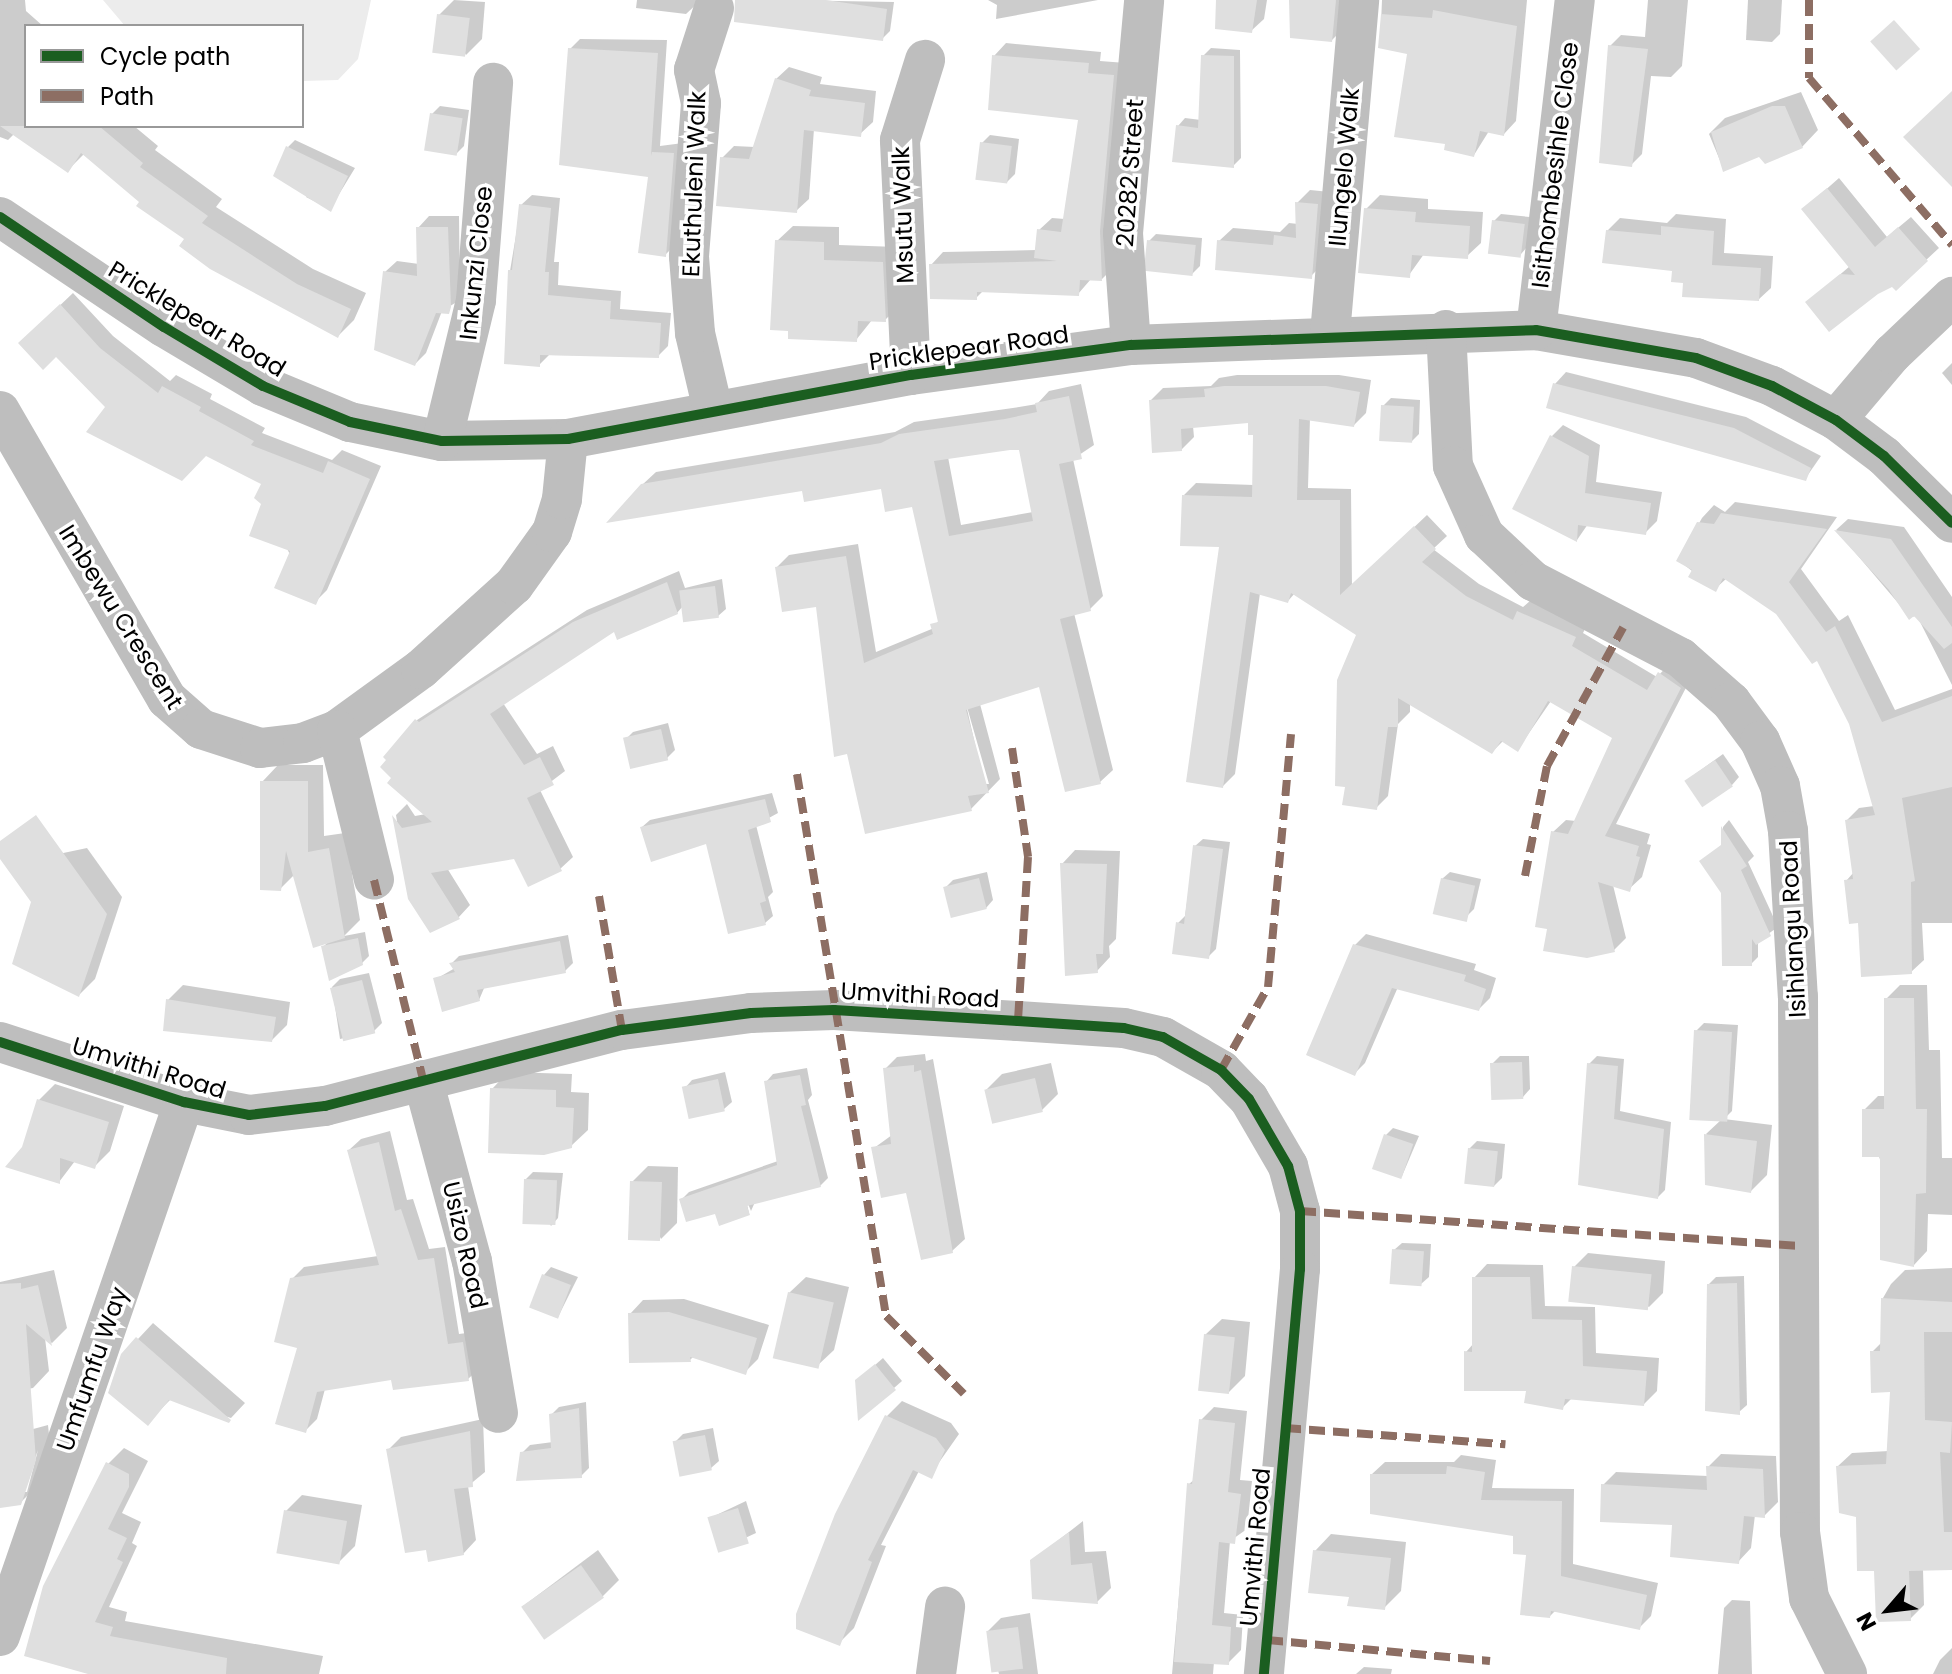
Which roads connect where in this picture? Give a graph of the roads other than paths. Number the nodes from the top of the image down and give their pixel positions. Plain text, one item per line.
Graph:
1 (1359, 0) edge
2 (1575, 0) edge
3 (1144, 1) edge
4 (714, 8) dead end
5 (925, 60) dead end
6 (493, 83) dead end
7 (0, 217) edge
8 (1952, 297) edge
9 (1446, 330) junction
10 (1536, 330) junction
11 (1330, 334) junction
12 (1131, 345) junction
13 (911, 375) junction
14 (713, 410) junction
15 (0, 411) edge
16 (1836, 420) junction
17 (568, 439) junction
18 (442, 441) junction
19 (1952, 523) edge
20 (337, 730) junction
21 (374, 880) dead end
22 (0, 1042) edge
23 (423, 1080) junction
24 (184, 1102) junction
25 (498, 1413) dead end
26 (945, 1607) dead end
27 (0, 1636) edge
28 (936, 1674) edge
29 (1264, 1674) edge
30 (1847, 1674) edge

1 - 11 street, Ilungelo Walk
2 - 10 street, Isithombesihle Close
3 - 12 street, 20282 Street
4 - 14 street, Ekuthuleni Walk
5 - 13 street, Msutu Walk
6 - 18 street, Inkunzi Close
7 - 18 street, Pricklepear Road
8 - 16 street
9 - 10 street, Pricklepear Road
9 - 11 street, Pricklepear Road
9 - 30 street, Isihlangu Road
10 - 16 street, Pricklepear Road
11 - 12 street, Pricklepear Road
12 - 13 street, Pricklepear Road
13 - 14 street, Pricklepear Road
14 - 17 street, Pricklepear Road
15 - 20 street, Imbewu Crescent
16 - 19 street, Pricklepear Road
17 - 18 street, Pricklepear Road
17 - 20 street, Imbewu Crescent
20 - 21 street
22 - 24 street, Umvithi Road
23 - 24 street, Umvithi Road
23 - 25 street, Usizo Road
23 - 29 street, Umvithi Road
24 - 27 street, Umfumfu Way
26 - 28 street

